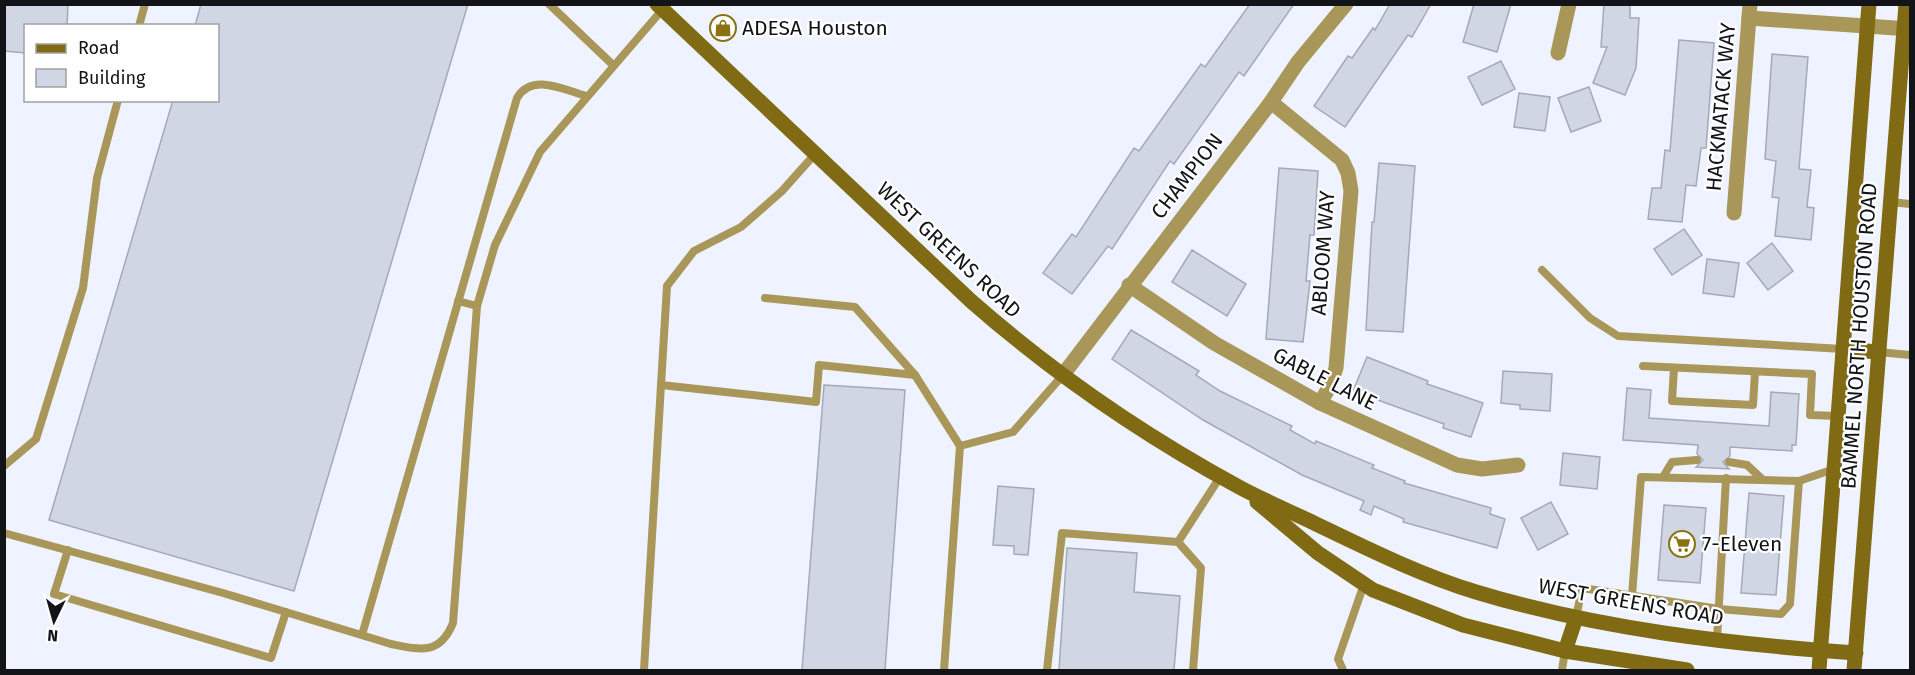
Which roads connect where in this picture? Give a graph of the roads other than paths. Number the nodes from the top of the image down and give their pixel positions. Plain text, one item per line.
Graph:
1 (145, 4) edge
2 (549, 4) edge
3 (1346, 4) edge
4 (1569, 4) edge
5 (1869, 4) edge
6 (1906, 4) edge
7 (659, 7) edge
8 (1750, 11) edge
9 (140, 24) edge
10 (1868, 26) junction
11 (1908, 29) edge
12 (1558, 53) dead end
13 (613, 65) junction
14 (586, 96) junction
15 (117, 102) edge
16 (1271, 102) junction
17 (815, 154) junction
18 (1890, 202) junction
19 (1911, 204) edge
20 (1734, 213) dead end
21 (1542, 270) dead end
22 (1129, 285) junction
23 (765, 298) dead end
24 (458, 301) junction
25 (477, 306) junction
26 (1843, 350) junction
27 (1878, 352) junction
28 (1911, 354) edge
29 (1643, 366) dead end
30 (1674, 368) junction
31 (1755, 372) junction
32 (915, 375) junction
33 (1062, 376) junction
34 (661, 385) junction
35 (1320, 403) junction
36 (1838, 416) junction
37 (960, 446) junction
38 (1697, 460) dead end
39 (1729, 462) dead end
40 (1518, 465) dead end
41 (4, 466) edge
42 (1834, 469) junction
43 (1220, 477) junction
44 (1663, 477) junction
45 (1726, 478) junction
46 (1762, 479) junction
47 (1799, 481) junction
48 (1242, 489) junction
49 (4, 532) edge
50 (1178, 542) junction
51 (68, 550) junction
52 (1364, 584) junction
53 (1632, 596) junction
54 (1719, 609) junction
55 (286, 612) junction
56 (1576, 618) junction
57 (362, 635) junction
58 (1717, 639) junction
59 (1565, 651) junction
60 (1821, 651) junction
61 (1856, 653) junction
62 (1634, 667) edge
63 (644, 670) edge
64 (944, 670) edge
65 (1047, 670) edge
66 (1193, 670) edge
67 (1342, 670) edge
68 (1562, 670) edge
69 (1687, 670) edge
70 (1819, 670) edge
71 (1854, 670) edge

1 - 9 lane
2 - 13 lane
3 - 16 street, CHAMPION
4 - 12 street
5 - 10 main road, BAMMEL NORTH HOUSTON ROAD
6 - 11 main road, BAMMEL NORTH HOUSTON ROAD
7 - 13 lane
7 - 17 main road, WEST GREENS ROAD
8 - 10 street
8 - 20 street, HACKMATACK WAY
10 - 11 street
10 - 26 main road, BAMMEL NORTH HOUSTON ROAD
11 - 18 main road, BAMMEL NORTH HOUSTON ROAD
13 - 14 lane
14 - 24 lane
14 - 25 lane
15 - 41 lane
16 - 22 street, CHAMPION
16 - 35 street, ABLOOM WAY
17 - 33 main road, WEST GREENS ROAD
17 - 34 lane
18 - 19 lane
18 - 27 main road, BAMMEL NORTH HOUSTON ROAD
21 - 26 lane
22 - 33 street, CHAMPION
22 - 35 street, GABLE LANE
23 - 32 lane
24 - 25 lane
24 - 57 lane
25 - 57 lane
26 - 27 main road
26 - 36 main road, BAMMEL NORTH HOUSTON ROAD
27 - 28 lane
27 - 61 main road, BAMMEL NORTH HOUSTON ROAD
29 - 30 lane
30 - 31 lane
30 - 31 lane
31 - 36 lane
32 - 34 lane
32 - 37 lane
33 - 37 lane
33 - 43 main road, WEST GREENS ROAD
34 - 63 lane
35 - 40 street, GABLE LANE
36 - 42 main road, BAMMEL NORTH HOUSTON ROAD
37 - 64 lane
38 - 44 lane
39 - 46 lane
42 - 47 lane
42 - 60 main road, BAMMEL NORTH HOUSTON ROAD
43 - 48 main road, WEST GREENS ROAD
43 - 50 lane
44 - 45 lane
44 - 53 lane
45 - 46 lane
45 - 54 lane
46 - 47 lane
47 - 54 lane
48 - 52 main road, WEST GREENS ROAD
48 - 56 main road, WEST GREENS ROAD
49 - 51 lane
50 - 65 lane
50 - 66 lane
51 - 55 lane
51 - 55 lane
52 - 59 main road, WEST GREENS ROAD
52 - 67 lane
53 - 54 lane
53 - 56 lane
54 - 58 lane
55 - 57 lane
56 - 58 main road, WEST GREENS ROAD
56 - 59 main road
58 - 60 main road, WEST GREENS ROAD
59 - 62 main road, WEST GREENS ROAD
59 - 68 lane
60 - 61 main road, WEST GREENS ROAD
60 - 70 main road, BAMMEL NORTH HOUSTON ROAD
61 - 71 main road, BAMMEL NORTH HOUSTON ROAD
62 - 69 main road, WEST GREENS ROAD

